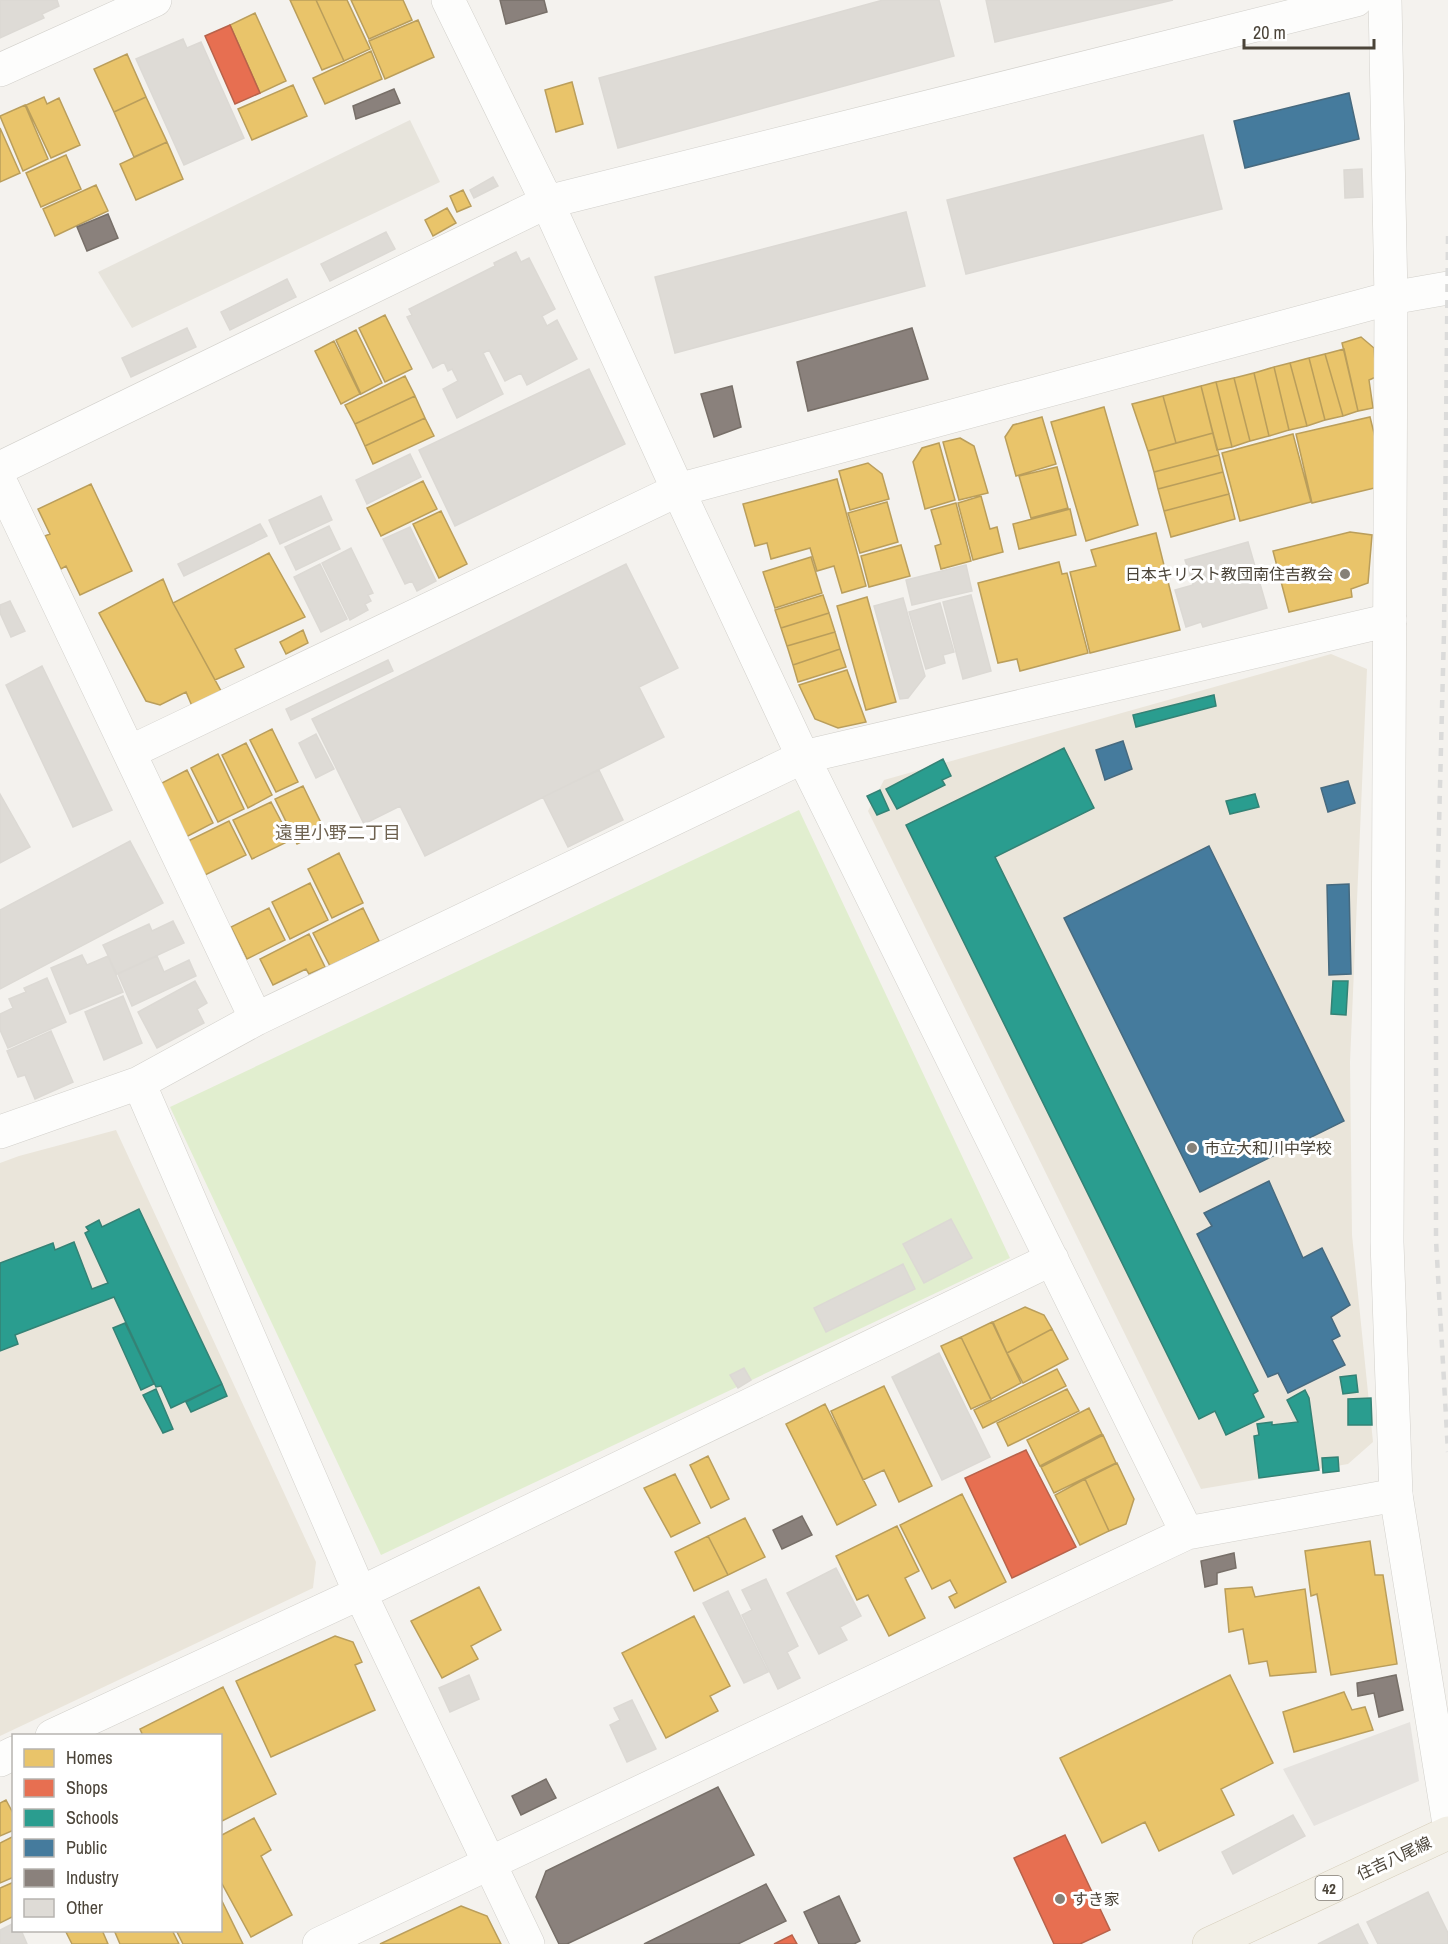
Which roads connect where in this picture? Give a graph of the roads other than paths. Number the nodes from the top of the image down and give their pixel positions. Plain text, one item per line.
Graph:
1 (155, 0) edge
2 (447, 0) edge
3 (1356, 0) edge
4 (1385, 0) edge
5 (0, 70) edge
6 (547, 202) junction
7 (1448, 288) edge
8 (1391, 298) junction
9 (0, 468) edge
10 (0, 481) edge
11 (678, 490) junction
12 (1390, 620) junction
13 (130, 752) junction
14 (803, 757) junction
15 (256, 1019) junction
16 (139, 1083) junction
17 (0, 1132) edge
18 (1052, 1259) junction
19 (1396, 1494) junction
20 (1187, 1533) junction
21 (360, 1593) junction
22 (56, 1734) edge
23 (1448, 1818) edge
24 (1448, 1833) edge
25 (489, 1864) junction
26 (319, 1944) edge
27 (528, 1944) edge
28 (1209, 1944) edge

1 - 5 street
2 - 6 street
3 - 6 street
4 - 8 street
6 - 9 street
6 - 11 street
7 - 8 street
8 - 11 street
8 - 12 street
10 - 13 street
11 - 13 street
11 - 14 street
12 - 14 street
12 - 19 street
13 - 15 street
14 - 15 street
14 - 18 street
15 - 16 street
16 - 17 street
16 - 21 street
18 - 20 street
18 - 21 street
19 - 20 street
19 - 23 street
20 - 25 street
21 - 22 street
21 - 25 street
24 - 28 main road, 住吉八尾線 / 42
25 - 26 street
25 - 27 street

